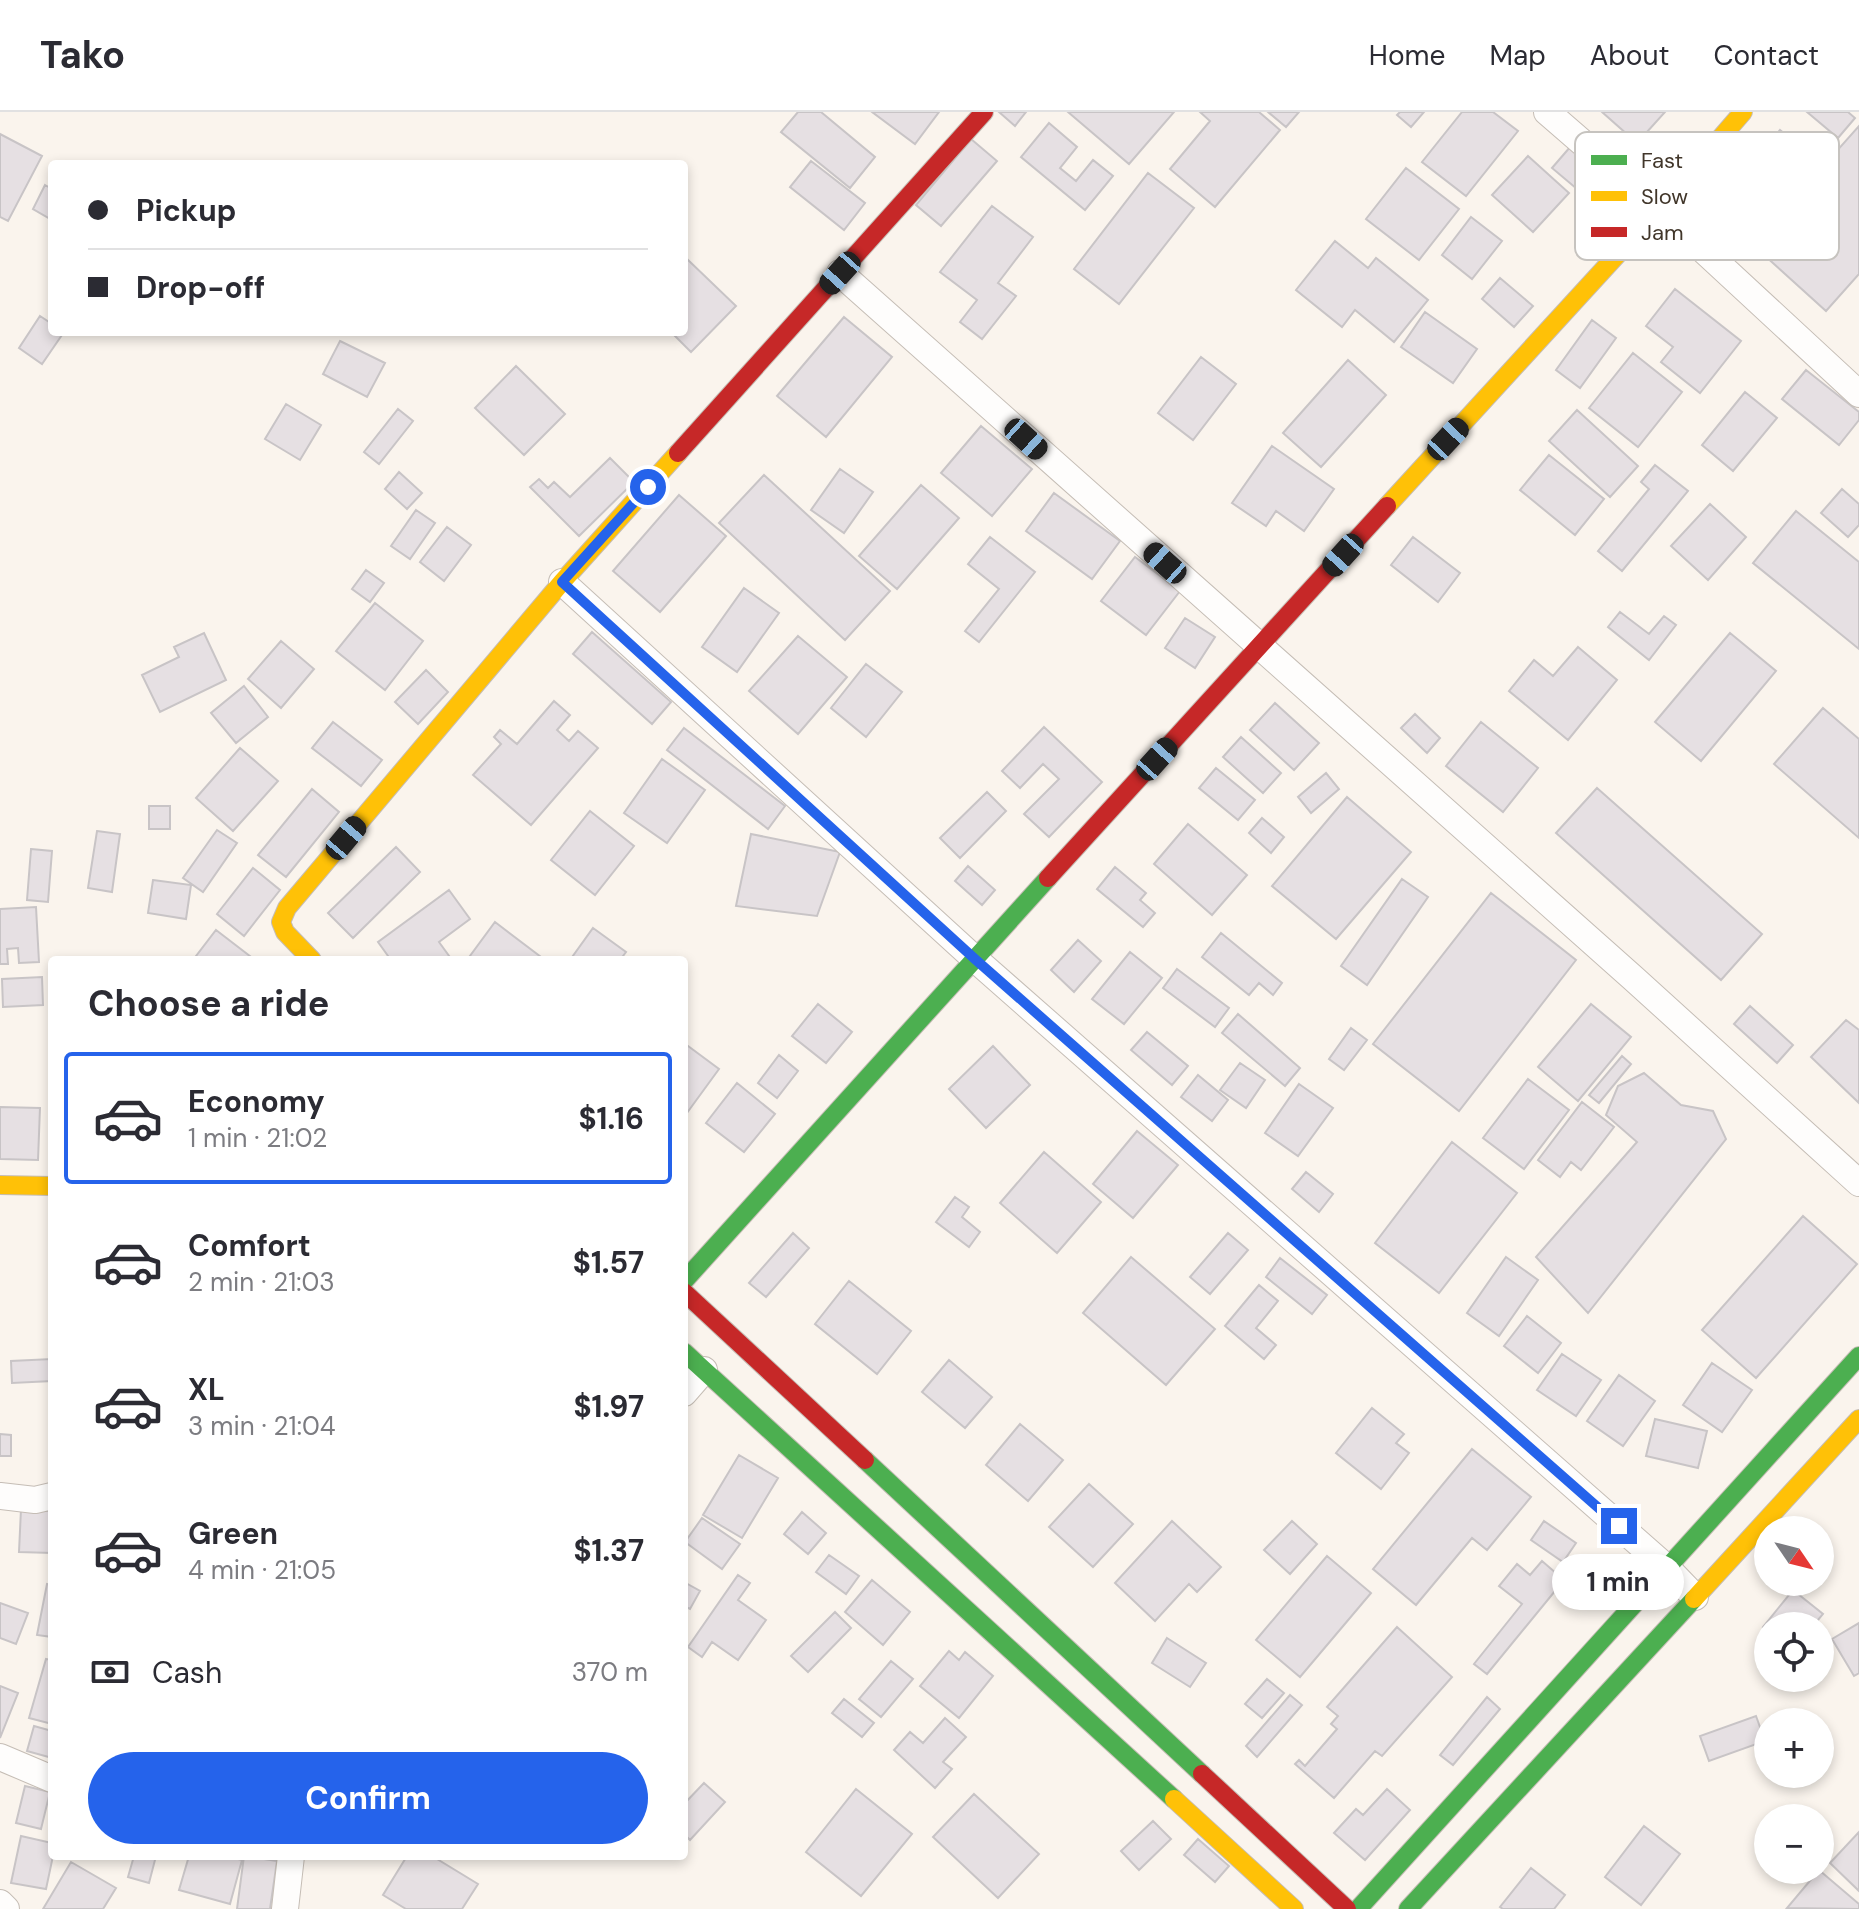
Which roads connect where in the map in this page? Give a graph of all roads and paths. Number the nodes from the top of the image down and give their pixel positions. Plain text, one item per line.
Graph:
1 (984, 112) edge
2 (1547, 112) edge
3 (1743, 112) edge
4 (1726, 132) edge
5 (1575, 136) edge
6 (1612, 260) edge
7 (1714, 260) edge
8 (840, 273) junction
9 (1859, 394) edge
10 (562, 582) junction
11 (1258, 647) junction
12 (308, 956) edge
13 (976, 960) junction
14 (1859, 1183) edge
15 (0, 1185) edge
16 (48, 1186) edge
17 (688, 1277) edge
18 (688, 1296) edge
19 (688, 1356) edge
20 (1859, 1356) edge
21 (704, 1370) junction
22 (688, 1388) edge
23 (1859, 1419) edge
24 (0, 1496) edge
25 (48, 1497) edge
26 (1667, 1568) junction
27 (1695, 1597) junction
28 (0, 1757) edge
29 (48, 1777) edge
30 (291, 1860) edge
31 (0, 1903) edge
32 (6, 1909) edge
33 (285, 1909) edge
34 (1294, 1909) edge
35 (1347, 1909) edge
36 (1358, 1909) edge
37 (1408, 1909) edge

1 - 8 street
2 - 5 street
3 - 4 street
6 - 11 street
7 - 9 street
8 - 10 street
8 - 11 street
10 - 12 street
10 - 13 street
11 - 13 street
11 - 14 street
13 - 17 street
13 - 26 street
15 - 16 street
18 - 35 street
19 - 21 street
20 - 26 street
21 - 22 street
21 - 34 street
23 - 27 street
24 - 25 street
26 - 27 street
26 - 36 street
27 - 37 street
28 - 29 street
30 - 33 street
31 - 32 street

